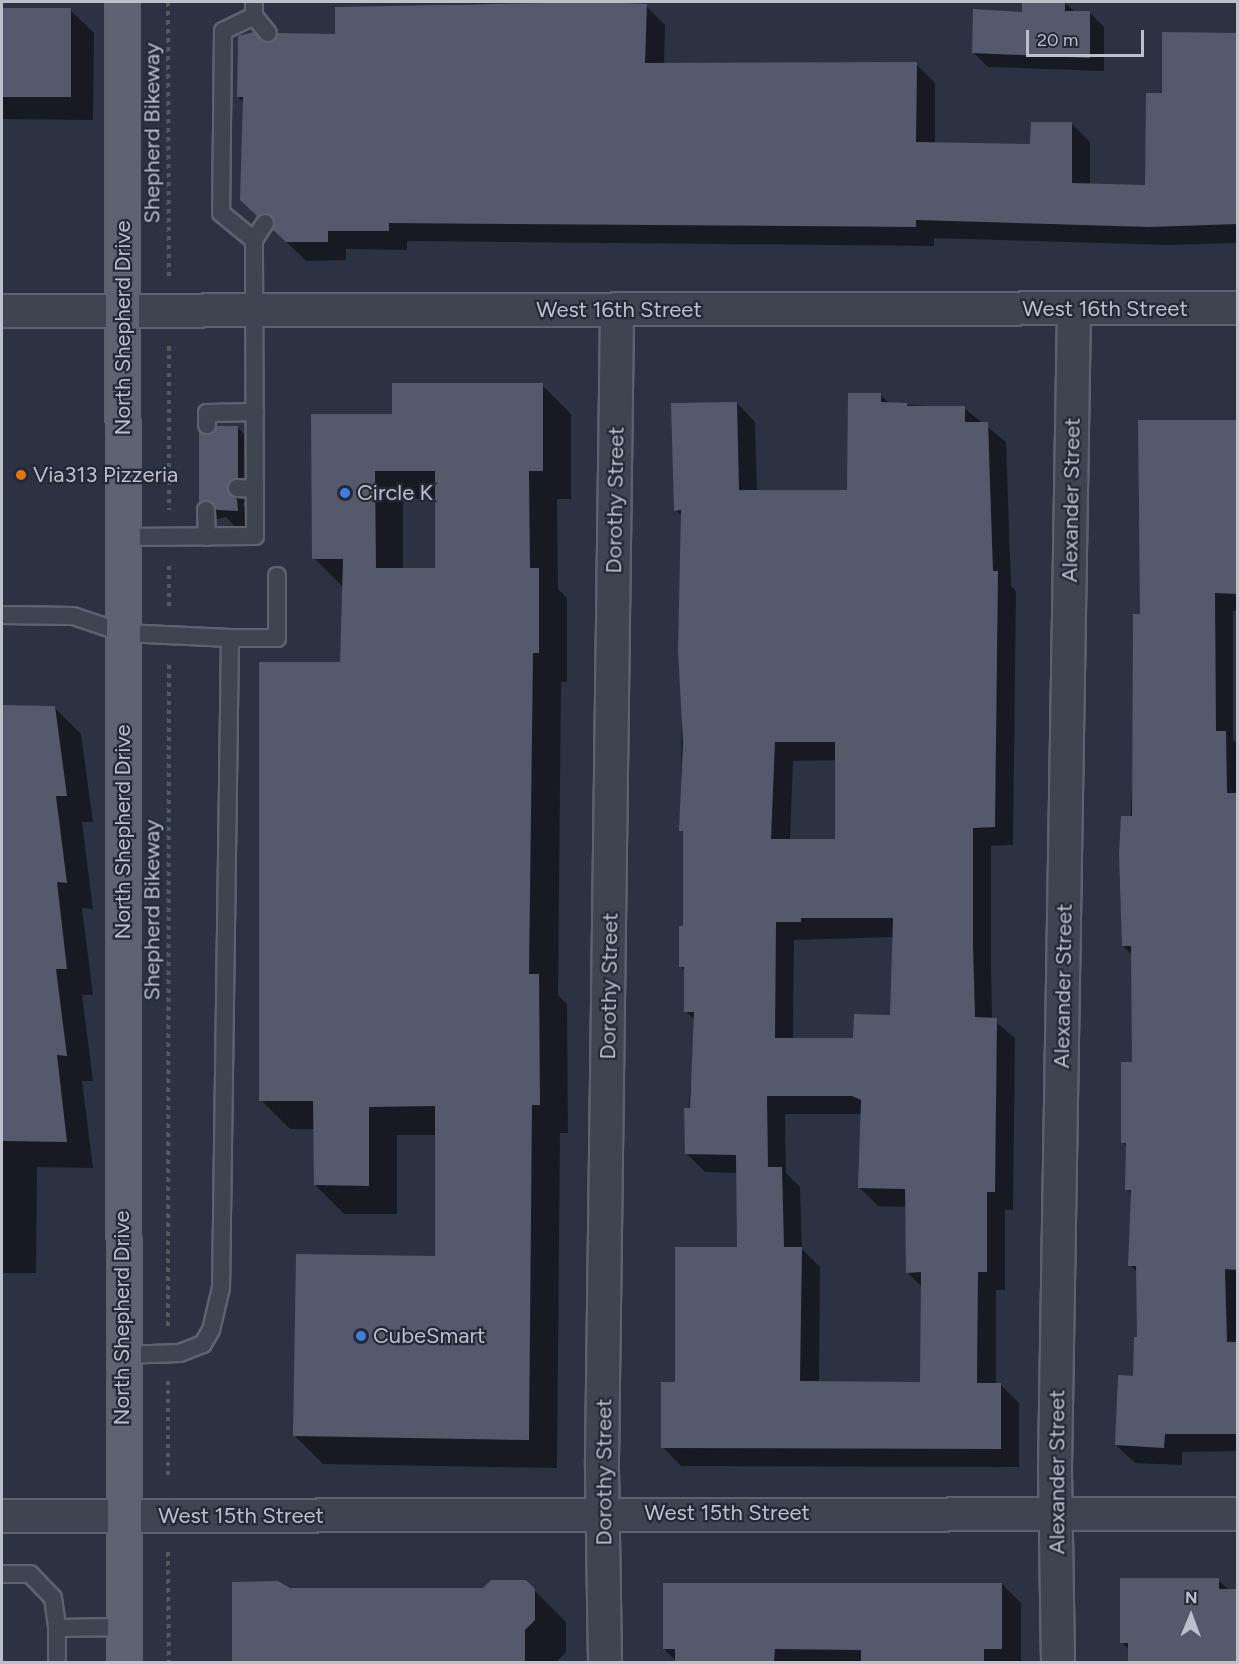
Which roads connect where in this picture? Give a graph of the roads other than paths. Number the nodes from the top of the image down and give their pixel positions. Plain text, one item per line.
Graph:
1 (122, 2) edge
2 (254, 9) edge
3 (268, 33) dead end
4 (266, 223) dead end
5 (254, 240) junction
6 (1238, 308) edge
7 (1074, 309) junction
8 (617, 310) junction
9 (2, 311) edge
10 (254, 311) junction
11 (122, 312) junction
12 (255, 412) junction
13 (207, 425) dead end
14 (237, 488) dead end
15 (255, 489) junction
16 (206, 510) dead end
17 (124, 537) junction
18 (207, 537) junction
19 (277, 576) dead end
20 (2, 615) edge
21 (124, 633) junction
22 (230, 638) junction
23 (121, 1355) junction
24 (603, 1513) junction
25 (1058, 1513) junction
26 (1238, 1514) edge
27 (2, 1516) edge
28 (122, 1517) junction
29 (2, 1574) edge
30 (123, 1627) junction
31 (57, 1628) junction
32 (57, 1662) edge
33 (124, 1662) edge
34 (605, 1662) edge
35 (1058, 1662) edge

1 - 11 main road, North Shepherd Drive
2 - 3 lane
2 - 5 lane
4 - 5 lane
5 - 10 lane
6 - 7 street, West 16th Street
7 - 8 street, West 16th Street
7 - 25 street, Alexander Street
8 - 10 street, West 16th Street
8 - 24 street, Dorothy Street
9 - 11 street, West 16th Street
10 - 11 street, West 16th Street
10 - 12 lane
11 - 17 main road, North Shepherd Drive
12 - 13 lane
12 - 15 lane
14 - 15 lane
15 - 18 lane
16 - 18 lane
17 - 18 lane
17 - 21 main road, North Shepherd Drive
19 - 22 lane
20 - 21 lane
21 - 22 lane
21 - 23 main road, North Shepherd Drive
22 - 23 lane
23 - 28 main road, North Shepherd Drive
24 - 25 street, West 15th Street
24 - 28 street, West 15th Street
24 - 34 street, Dorothy Street
25 - 26 street, West 15th Street
25 - 35 street, Alexander Street
27 - 28 street, West 15th Street
28 - 30 main road, North Shepherd Drive
29 - 31 lane
30 - 31 lane
30 - 33 main road, North Shepherd Drive
31 - 32 lane

